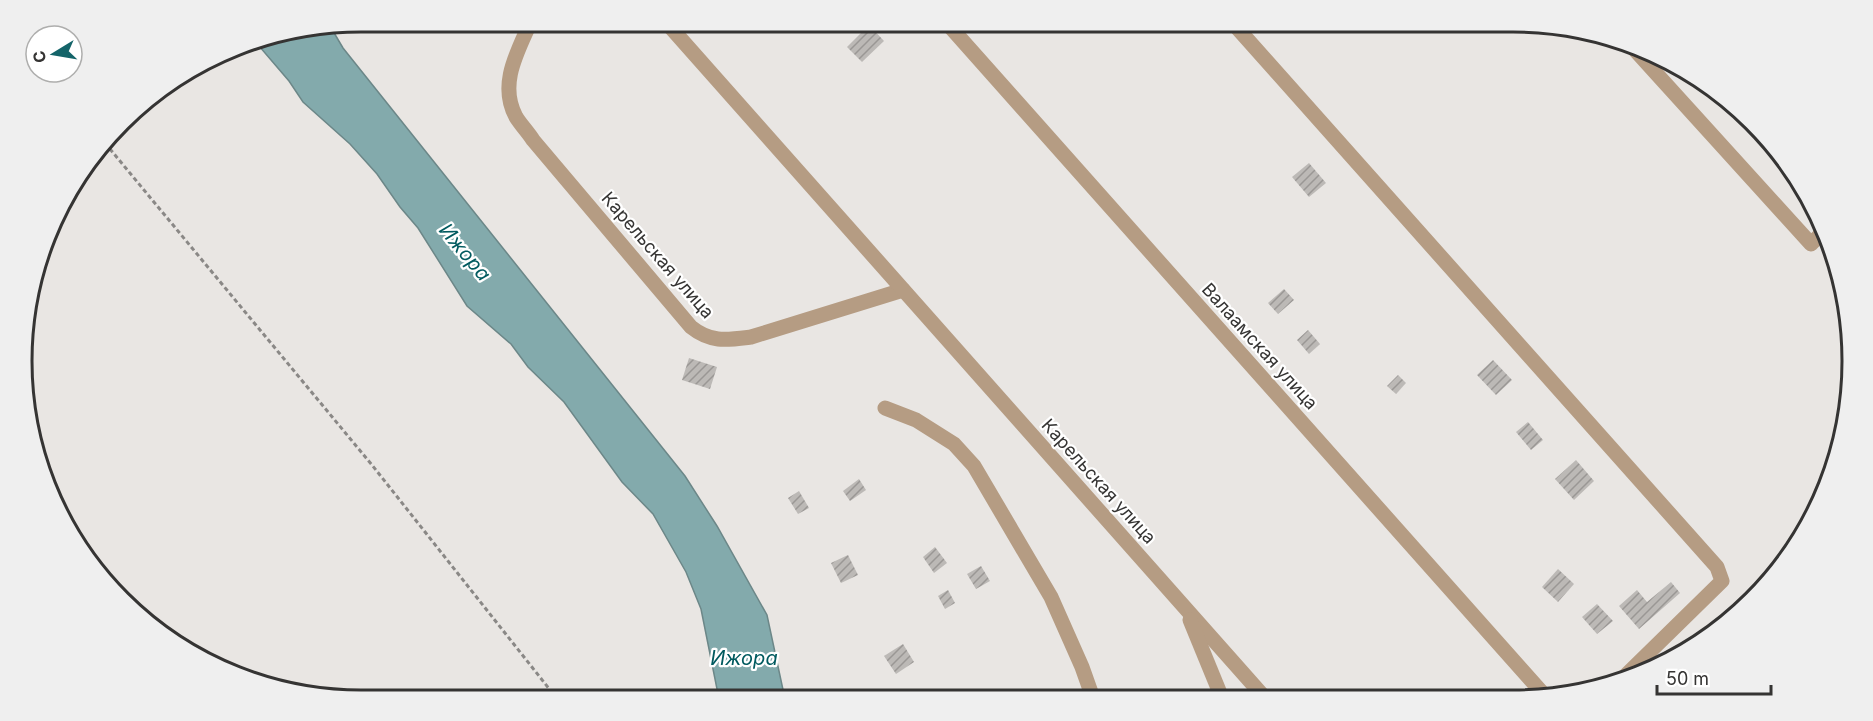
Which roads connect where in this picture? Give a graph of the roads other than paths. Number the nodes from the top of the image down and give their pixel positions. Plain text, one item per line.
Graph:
1 (526, 32) edge
2 (674, 32) edge
3 (955, 32) edge
4 (1241, 32) edge
5 (1643, 59) edge
6 (1817, 238) edge
7 (903, 290) junction
8 (885, 408) dead end
9 (1186, 610) junction
10 (1637, 665) edge
11 (1539, 689) edge
12 (1090, 690) edge
13 (1219, 690) edge
14 (1258, 690) edge

1 - 7 street, Карельская улица
2 - 7 street, Карельская улица
3 - 11 street, Валаамская улица
4 - 10 street
5 - 6 street
7 - 9 street, Карельская улица
8 - 12 street
9 - 13 street
9 - 14 street, Карельская улица

